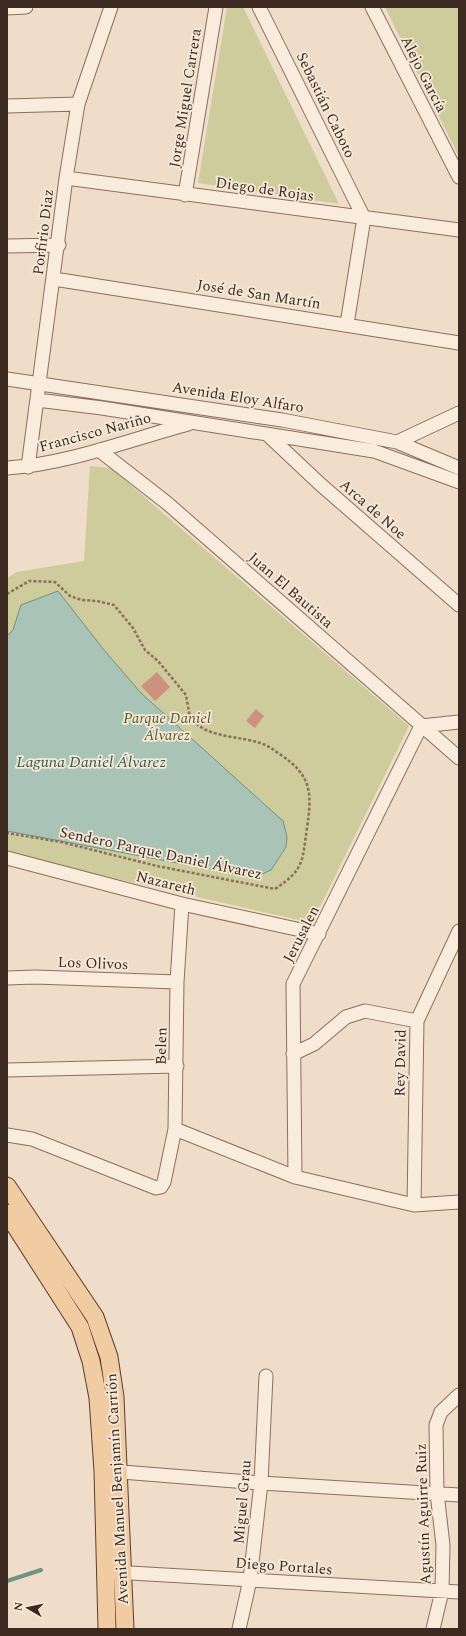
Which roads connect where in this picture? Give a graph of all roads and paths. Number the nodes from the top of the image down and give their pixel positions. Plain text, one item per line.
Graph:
1 (26, 7) edge
2 (110, 7) edge
3 (216, 7) edge
4 (259, 7) edge
5 (372, 7) edge
6 (7, 8) edge
7 (78, 104) junction
8 (7, 106) edge
9 (459, 177) edge
10 (66, 178) junction
11 (185, 195) junction
12 (364, 218) junction
13 (459, 230) edge
14 (58, 245) junction
15 (7, 246) edge
16 (54, 279) junction
17 (347, 324) junction
18 (459, 343) edge
19 (7, 379) edge
20 (39, 383) junction
21 (37, 400) junction
22 (225, 412) junction
23 (459, 413) edge
24 (191, 423) junction
25 (269, 436) junction
26 (397, 442) junction
27 (98, 450) junction
28 (28, 467) junction
29 (7, 468) edge
30 (459, 468) edge
31 (459, 482) edge
32 (7, 594) edge
33 (459, 605) edge
34 (459, 722) edge
35 (421, 726) junction
36 (459, 758) edge
37 (7, 833) edge
38 (7, 858) edge
39 (182, 904) junction
40 (459, 931) edge
41 (319, 934) junction
42 (7, 978) edge
43 (177, 982) junction
44 (417, 1021) junction
45 (293, 1054) junction
46 (177, 1066) junction
47 (7, 1070) edge
48 (175, 1129) junction
49 (7, 1135) edge
50 (295, 1177) junction
51 (7, 1186) edge
52 (459, 1202) edge
53 (414, 1205) junction
54 (7, 1213) edge
55 (266, 1376) dead end
56 (455, 1398) edge
57 (111, 1471) junction
58 (261, 1483) junction
59 (438, 1493) junction
60 (459, 1495) edge
61 (106, 1572) junction
62 (124, 1572) junction
63 (250, 1580) junction
64 (442, 1591) junction
65 (459, 1592) edge
66 (107, 1629) edge
67 (125, 1629) edge
68 (239, 1629) edge
69 (433, 1629) edge

1 - 6 street
2 - 7 street, Porfirio Diaz
3 - 11 street, Jorge Miguel Carrera
4 - 12 street, Sebastián Caboto
5 - 9 street, Alejo García
7 - 8 street
7 - 10 street, Porfirio Diaz
10 - 11 street, Diego de Rojas
10 - 14 street, Porfirio Diaz
11 - 12 street, Diego de Rojas
12 - 13 street, Diego de Rojas
12 - 17 street
14 - 15 street
14 - 16 street, Porfirio Diaz
16 - 17 street, José de San Martín
16 - 20 street, Porfirio Diaz
17 - 18 street, José de San Martín
19 - 20 street, Avenida Eloy Alfaro
20 - 21 street, Porfirio Diaz
20 - 22 street, Avenida Eloy Alfaro
21 - 24 street
21 - 28 street, Porfirio Diaz
22 - 24 street, Francisco Nariño
22 - 26 street, Avenida Eloy Alfaro
23 - 26 street
24 - 25 street
24 - 27 street, Francisco Nariño
25 - 31 street
25 - 33 street, Arca de Noe
26 - 30 street, Avenida Eloy Alfaro
27 - 28 street, Francisco Nariño
27 - 35 street, Juan El Bautista
28 - 29 street, Francisco Nariño
32 - 37 path, Sendero Parque Daniel Álvarez
34 - 35 street
35 - 36 street, Juan El Bautista
35 - 41 street, Jerusalen
38 - 39 street, Nazareth
39 - 41 street, Nazareth
39 - 43 street, Belen
40 - 44 street, Rey David
41 - 45 street, Jerusalen
42 - 43 street, Los Olivos
43 - 46 street, Belen
44 - 45 street
44 - 53 street, Rey David
45 - 50 street, Jerusalen
46 - 47 street
46 - 48 street, Belen
48 - 49 street, Belen
48 - 50 street
50 - 53 street
51 - 57 main road, Avenida Manuel Benjamín Carrión
52 - 53 street
54 - 57 main road, Avenida Manuel Benjamín Carrión
55 - 58 street, Miguel Grau
56 - 59 street, Agustín Aguirre Ruiz
57 - 58 street
57 - 61 main road, Avenida Manuel Benjamín Carrión
57 - 62 main road, Avenida Manuel Benjamín Carrión
58 - 59 street
58 - 63 street, Miguel Grau
59 - 60 street
59 - 64 street, Agustín Aguirre Ruiz
61 - 62 street, Diego Portales
61 - 66 main road, Avenida Manuel Benjamín Carrión
62 - 63 street, Diego Portales
62 - 67 main road, Avenida Manuel Benjamín Carrión
63 - 64 street, Diego Portales
63 - 68 street, Miguel Grau
64 - 65 street, Diego Portales
64 - 69 street, Agustín Aguirre Ruiz

